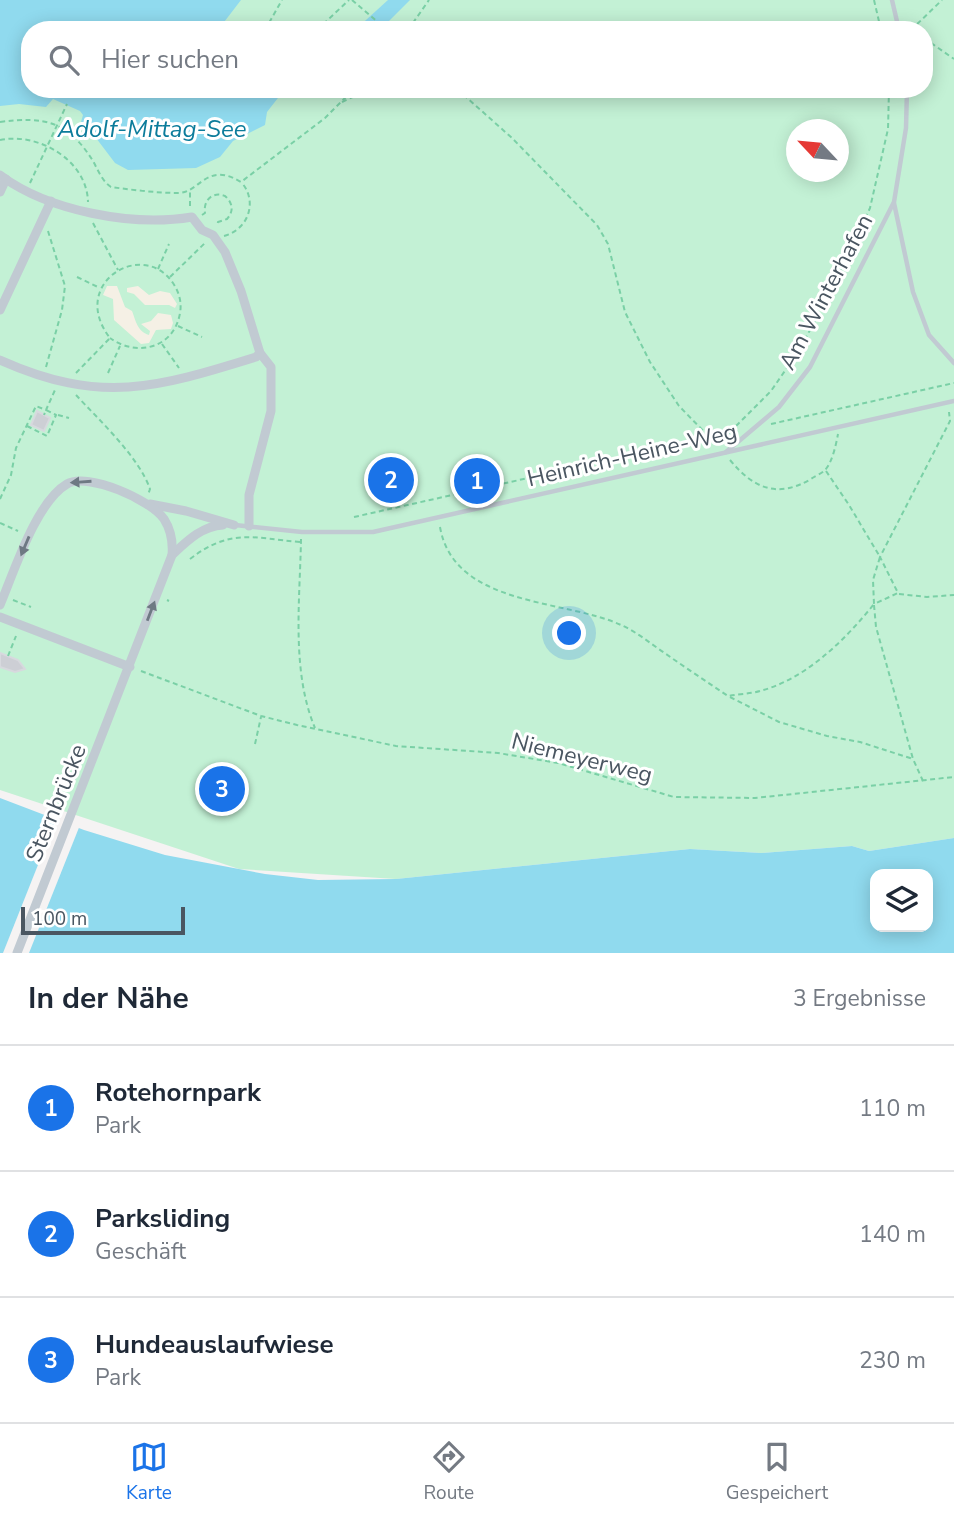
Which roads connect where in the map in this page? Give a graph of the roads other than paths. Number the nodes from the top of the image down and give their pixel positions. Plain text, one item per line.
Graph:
1 (892, 0) edge
2 (897, 21) edge
3 (907, 98) edge
4 (3, 177) edge
5 (0, 192) edge
6 (51, 201) junction
7 (894, 202) junction
8 (0, 308) edge
9 (260, 352) junction
10 (0, 360) edge
11 (954, 363) edge
12 (951, 402) edge
13 (725, 453) junction
14 (147, 504) junction
15 (234, 525) junction
16 (249, 526) junction
17 (172, 555) junction
18 (2, 601) edge
19 (0, 617) edge
20 (130, 667) junction
21 (17, 953) edge

1 - 2 lane
3 - 7 lane, Am Winterhafen
4 - 5 street
4 - 6 street
6 - 8 street
6 - 9 street
7 - 11 lane, Am Winterhafen
7 - 13 lane, Am Winterhafen
9 - 10 street
9 - 16 street
12 - 13 lane, Heinrich-Heine-Weg
13 - 16 lane, Heinrich-Heine-Weg
14 - 15 street, Heinrich-Heine-Weg
14 - 17 street
14 -> 18 street
15 - 16 lane, Heinrich-Heine-Weg
15 - 17 street, Heinrich-Heine-Weg
20 -> 17 street, Sternbrücke
19 - 20 street
20 - 21 street, Sternbrücke

